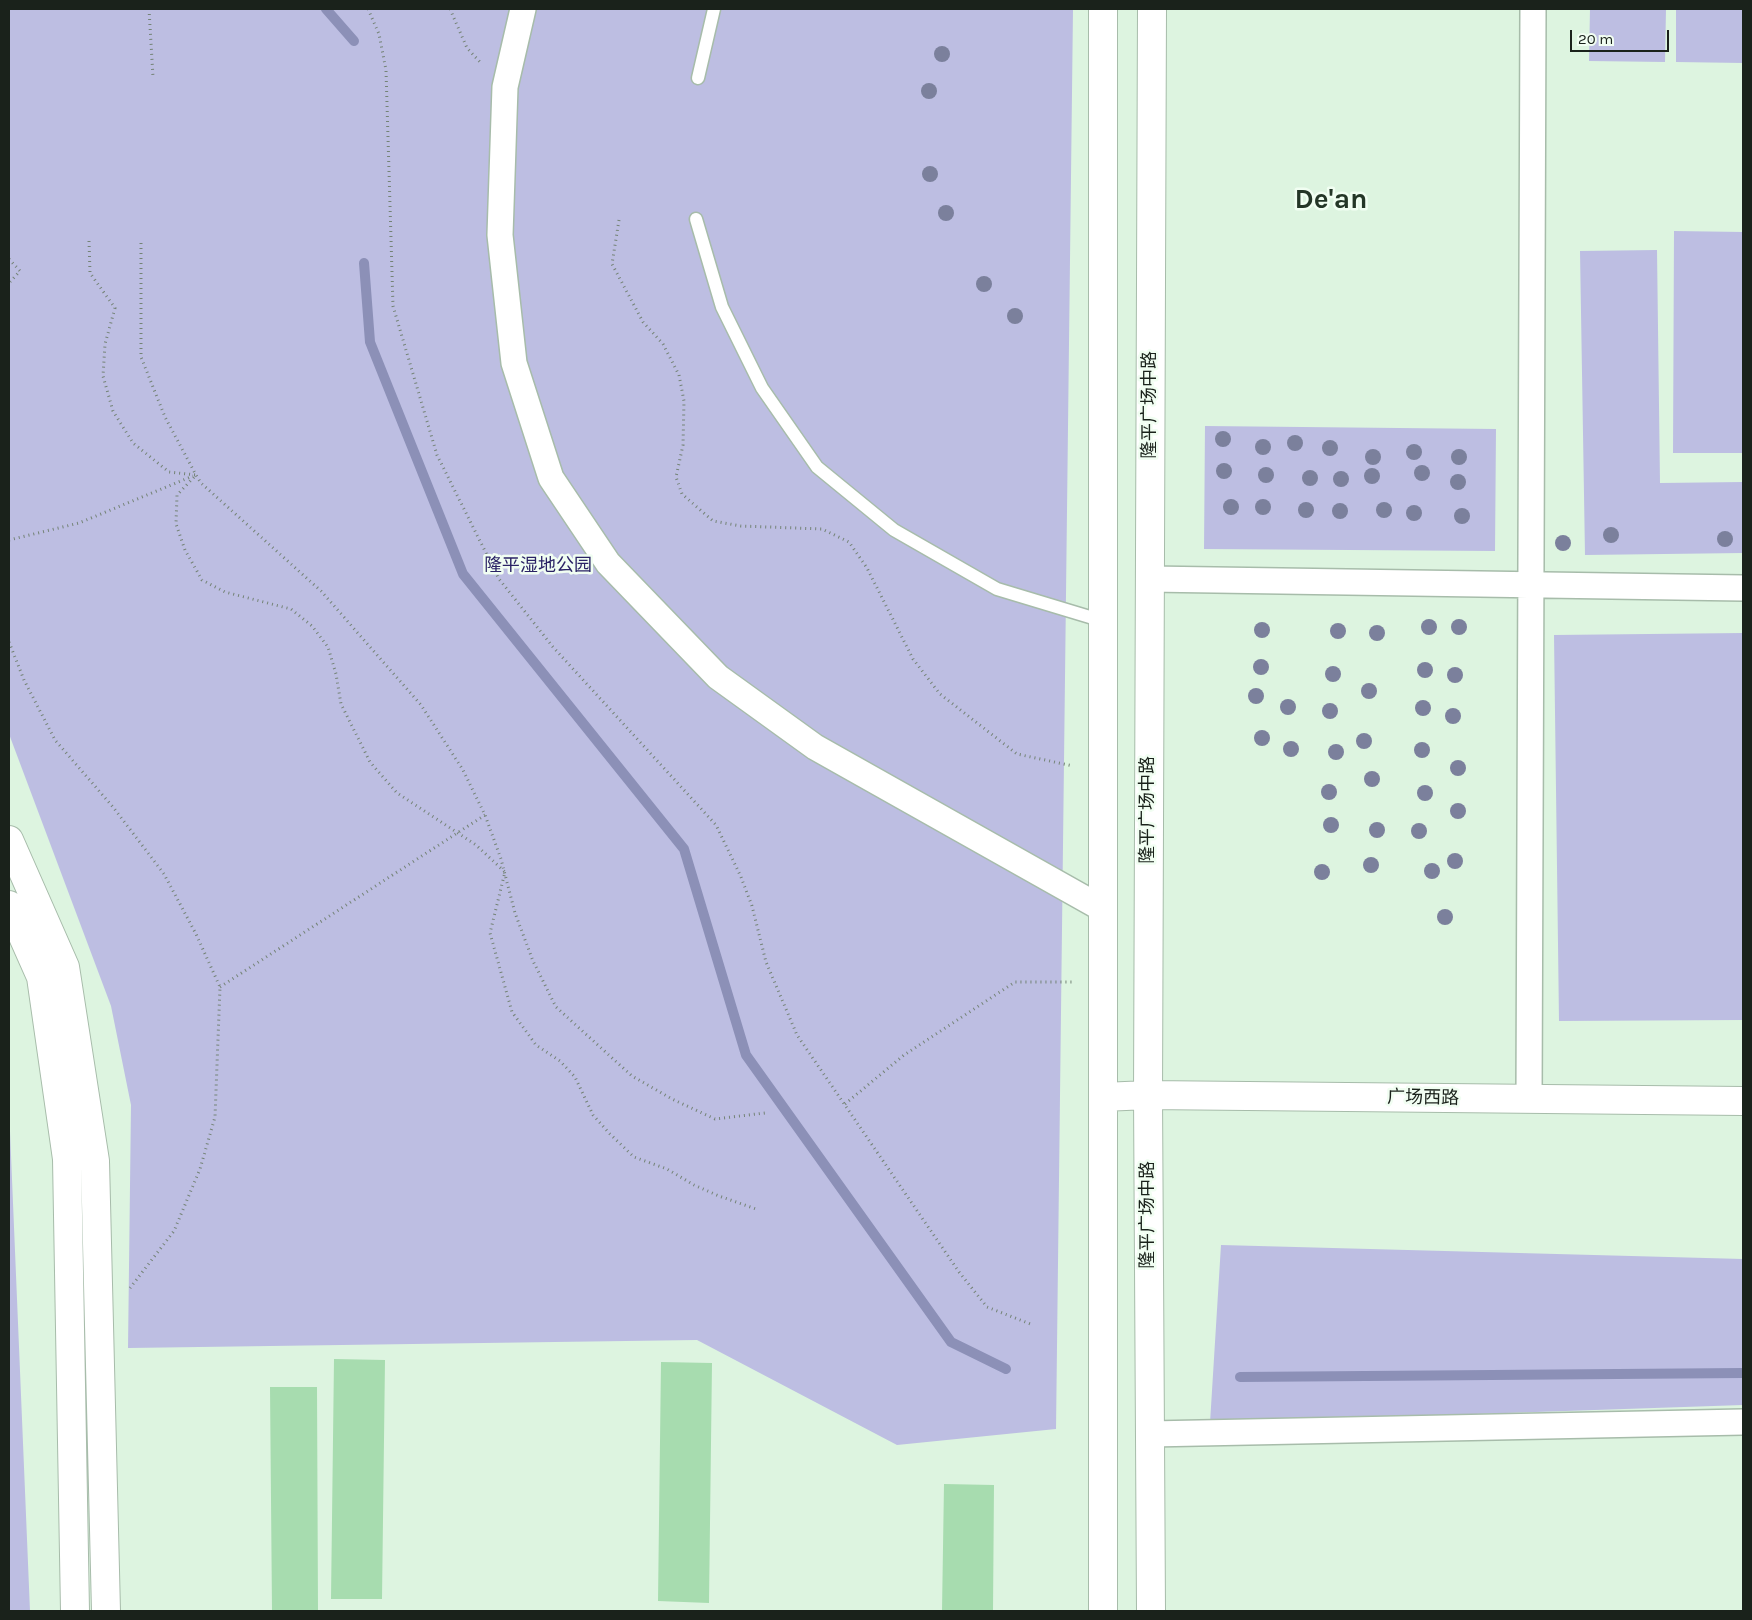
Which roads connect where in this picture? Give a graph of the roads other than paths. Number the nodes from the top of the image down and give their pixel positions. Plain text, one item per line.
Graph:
1 (523, 9) edge
2 (714, 9) edge
3 (1103, 9) edge
4 (1152, 9) edge
5 (1533, 9) edge
6 (698, 78) dead end
7 (696, 219) dead end
8 (1149, 579) junction
9 (1531, 585) junction
10 (1743, 588) edge
11 (1103, 621) junction
12 (9, 840) edge
13 (9, 905) edge
14 (1103, 909) junction
15 (1148, 1095) junction
16 (1103, 1097) junction
17 (1529, 1099) junction
18 (1743, 1101) edge
19 (1743, 1422) edge
20 (1150, 1434) junction
21 (75, 1611) edge
22 (106, 1611) edge
23 (1104, 1611) edge
24 (1152, 1611) edge

1 - 14 street
2 - 6 lane
3 - 11 street
4 - 8 street, 隆平广场中路
5 - 9 street
7 - 11 lane
8 - 9 street
8 - 15 street, 隆平广场中路
9 - 10 street
9 - 17 street
11 - 14 street
12 - 22 street
13 - 21 street
14 - 16 street
15 - 16 street, 广场西路
15 - 17 street, 广场西路
15 - 20 street, 隆平广场中路
16 - 23 street
17 - 18 street, 广场西路
19 - 20 street
20 - 24 street, 隆平广场中路

